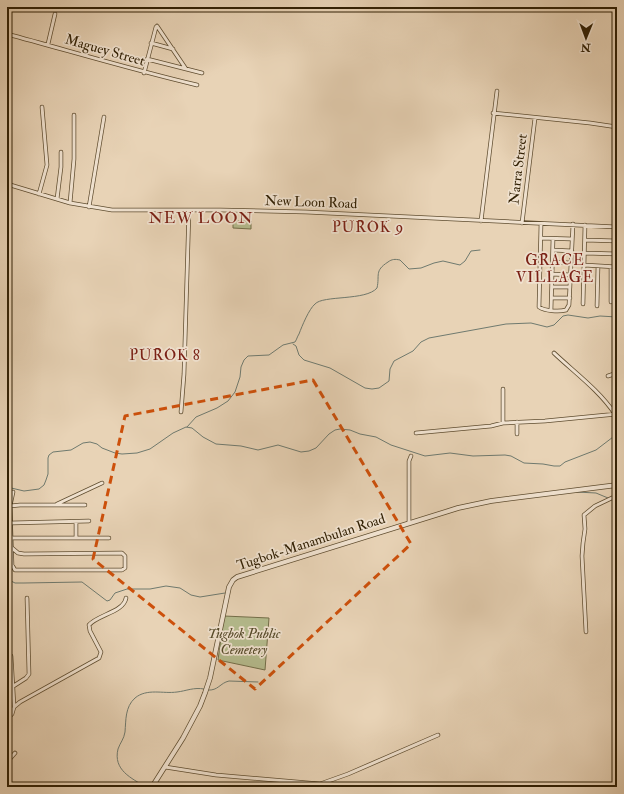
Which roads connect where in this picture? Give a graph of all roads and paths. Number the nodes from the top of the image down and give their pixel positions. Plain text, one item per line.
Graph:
1 (54, 14) dead end
2 (8, 34) edge
3 (48, 44) junction
4 (151, 44) junction
5 (173, 49) junction
6 (7, 51) edge
7 (147, 59) junction
8 (186, 69) junction
9 (144, 73) junction
10 (202, 73) dead end
11 (197, 85) dead end
12 (496, 91) dead end
13 (42, 107) dead end
14 (493, 113) junction
15 (74, 115) dead end
16 (104, 117) dead end
17 (535, 118) junction
18 (617, 127) edge
19 (61, 152) dead end
20 (7, 184) edge
21 (39, 194) junction
22 (57, 199) junction
23 (70, 203) junction
24 (89, 207) junction
25 (189, 210) junction
26 (481, 221) junction
27 (522, 223) junction
28 (541, 224) junction
29 (572, 224) junction
30 (585, 225) junction
31 (617, 227) edge
32 (540, 238) junction
33 (553, 239) junction
34 (572, 239) junction
35 (585, 240) junction
36 (617, 241) edge
37 (553, 250) junction
38 (572, 251) junction
39 (585, 253) junction
40 (617, 254) edge
41 (553, 262) junction
42 (571, 263) junction
43 (584, 265) junction
44 (598, 266) junction
45 (611, 267) junction
46 (617, 268) edge
47 (552, 274) junction
48 (571, 275) junction
49 (552, 287) junction
50 (570, 287) junction
51 (552, 298) junction
52 (570, 298) junction
53 (611, 302) dead end
54 (583, 304) dead end
55 (597, 306) dead end
56 (551, 310) junction
57 (554, 353) dead end
58 (617, 373) edge
59 (608, 376) dead end
60 (503, 389) dead end
61 (181, 412) dead end
62 (616, 414) edge
63 (517, 422) junction
64 (503, 423) junction
65 (416, 432) dead end
66 (518, 434) dead end
67 (411, 456) dead end
68 (102, 483) dead end
69 (617, 486) edge
70 (12, 492) dead end
71 (616, 496) edge
72 (85, 504) dead end
73 (56, 505) junction
74 (10, 506) junction
75 (89, 521) dead end
76 (11, 522) junction
77 (76, 522) junction
78 (409, 522) junction
79 (12, 528) junction
80 (7, 529) edge
81 (615, 537) dead end
82 (12, 538) junction
83 (76, 538) junction
84 (109, 538) dead end
85 (12, 548) junction
86 (27, 598) dead end
87 (126, 598) dead end
88 (586, 632) dead end
89 (11, 656) dead end
90 (12, 687) junction
91 (14, 707) junction
92 (7, 719) edge
93 (438, 735) dead end
94 (15, 754) dead end
95 (8, 760) edge
96 (165, 767) junction
97 (152, 787) edge

1 - 3 street
2 - 3 street, Maguey Street
2 - 6 street
3 - 9 street, Maguey Street
4 - 5 street
4 - 5 street
4 - 7 street
5 - 8 street
7 - 8 street
7 - 9 street
8 - 10 street
9 - 11 street, Maguey Street
12 - 14 street
13 - 21 street
14 - 17 street
14 - 26 street
15 - 23 street
16 - 24 street
17 - 18 street
17 - 27 street, Narra Street
19 - 22 street
20 - 21 street, New Loon Road
21 - 22 street, New Loon Road
22 - 23 street, New Loon Road
23 - 24 street, New Loon Road
24 - 25 street, New Loon Road
25 - 26 street, New Loon Road
25 - 61 street
26 - 27 street, New Loon Road
27 - 28 street, New Loon Road
28 - 29 street, New Loon Road
28 - 32 street
29 - 30 street, New Loon Road
29 - 34 street
30 - 31 street, New Loon Road
30 - 35 street
32 - 33 street
32 - 56 street
33 - 34 street
33 - 37 street
34 - 38 street
35 - 36 street
35 - 39 street
37 - 38 street
37 - 41 street
38 - 42 street
39 - 40 street
39 - 43 street
41 - 42 street
41 - 47 street
42 - 48 street
43 - 44 street
43 - 54 street
44 - 45 street
44 - 55 street
45 - 46 street
45 - 53 street
47 - 48 street
47 - 49 street
48 - 50 street
49 - 50 street
49 - 51 street
50 - 52 street
51 - 52 street
51 - 56 street
52 - 56 street
57 - 62 street
58 - 59 street
60 - 64 street
62 - 63 street
63 - 64 street
63 - 66 street
64 - 65 street
67 - 78 street
68 - 73 street
69 - 71 street
69 - 78 street, Tugbok-Manambulan Road
70 - 74 street
71 - 81 street
71 - 88 street
72 - 73 street
73 - 74 street
74 - 76 street
75 - 77 street
76 - 77 street
76 - 79 street
77 - 83 street
78 - 96 street, Tugbok-Manambulan Road
79 - 80 street
79 - 82 street
82 - 83 street
82 - 85 street
83 - 84 street
85 - 85 street
86 - 90 street
87 - 91 street
89 - 90 street
90 - 91 street
91 - 92 street
93 - 96 street
94 - 95 street
96 - 97 street, Tugbok-Manambulan Road

